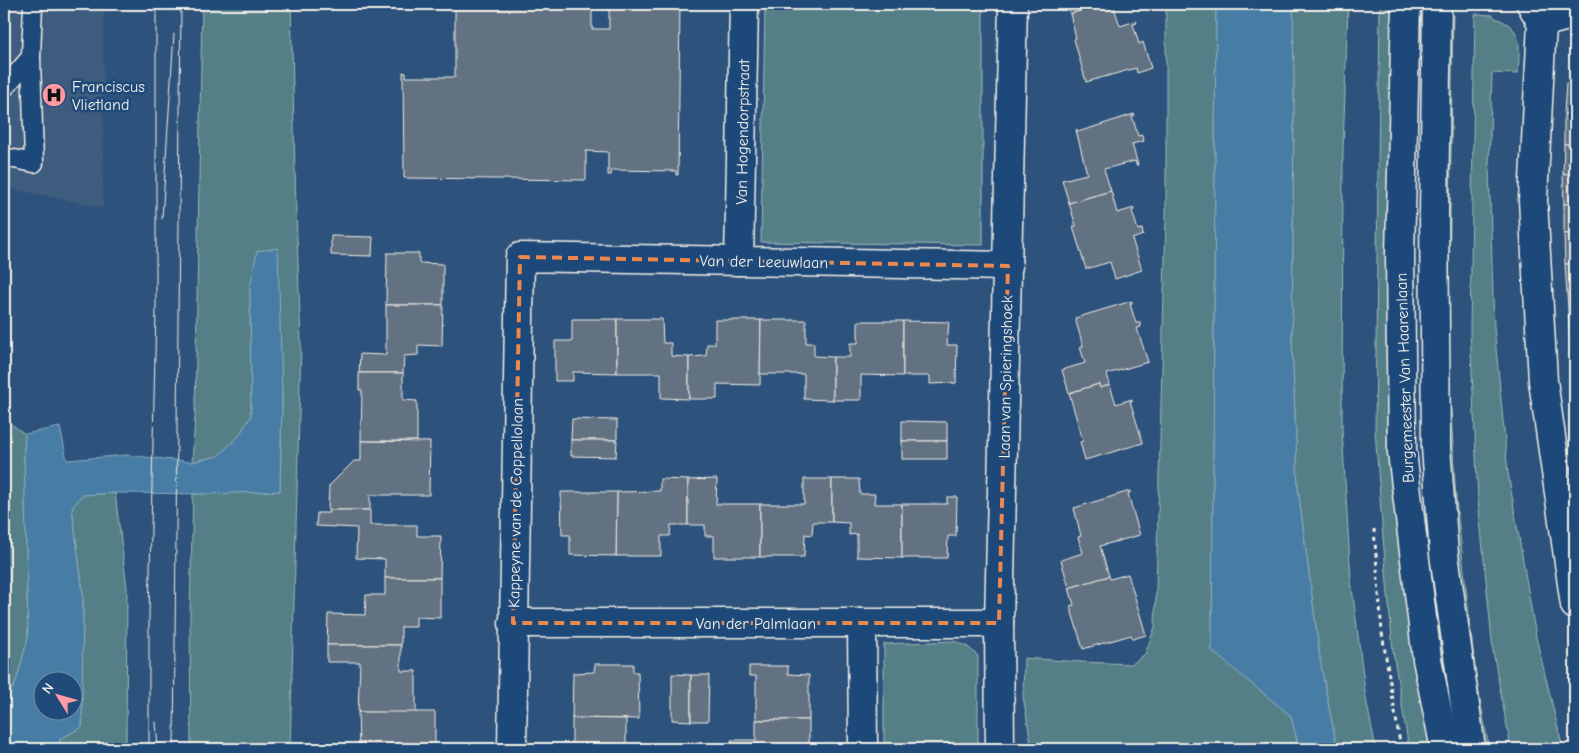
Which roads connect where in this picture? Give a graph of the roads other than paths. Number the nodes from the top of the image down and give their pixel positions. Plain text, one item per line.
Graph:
1 (33, 4) edge
2 (744, 4) edge
3 (1013, 4) edge
4 (1406, 4) edge
5 (1437, 4) edge
6 (1536, 13) edge
7 (1575, 14) edge
8 (31, 57) junction
9 (4, 88) edge
10 (4, 157) edge
11 (520, 258) joint
12 (739, 261) junction
13 (1008, 266) junction
14 (1575, 605) edge
15 (513, 623) junction
16 (862, 623) junction
17 (999, 623) junction
18 (512, 749) edge
19 (863, 749) edge
20 (1000, 749) edge
21 (1445, 749) edge
22 (1471, 749) edge

1 - 8 lane
2 - 12 street, Van Hogendorpstraat
3 - 13 street, Laan van Spieringshoek
4 - 21 street, Burgemeester Van Haarenlaan
5 - 22 street, Burgemeester Van Haarenlaan
6 - 7 street
6 - 14 street
8 - 9 lane
8 - 10 lane
11 - 12 street, Van der Leeuwlaan
11 - 15 street, Kappeyne van de Coppellolaan
12 - 13 street, Van der Leeuwlaan
13 - 17 street, Laan van Spieringshoek
15 - 16 street, Van der Palmlaan
15 - 18 street, Kappeyne van de Coppellolaan
16 - 17 street, Van der Palmlaan
16 - 19 street
17 - 20 street, Laan van Spieringshoek

